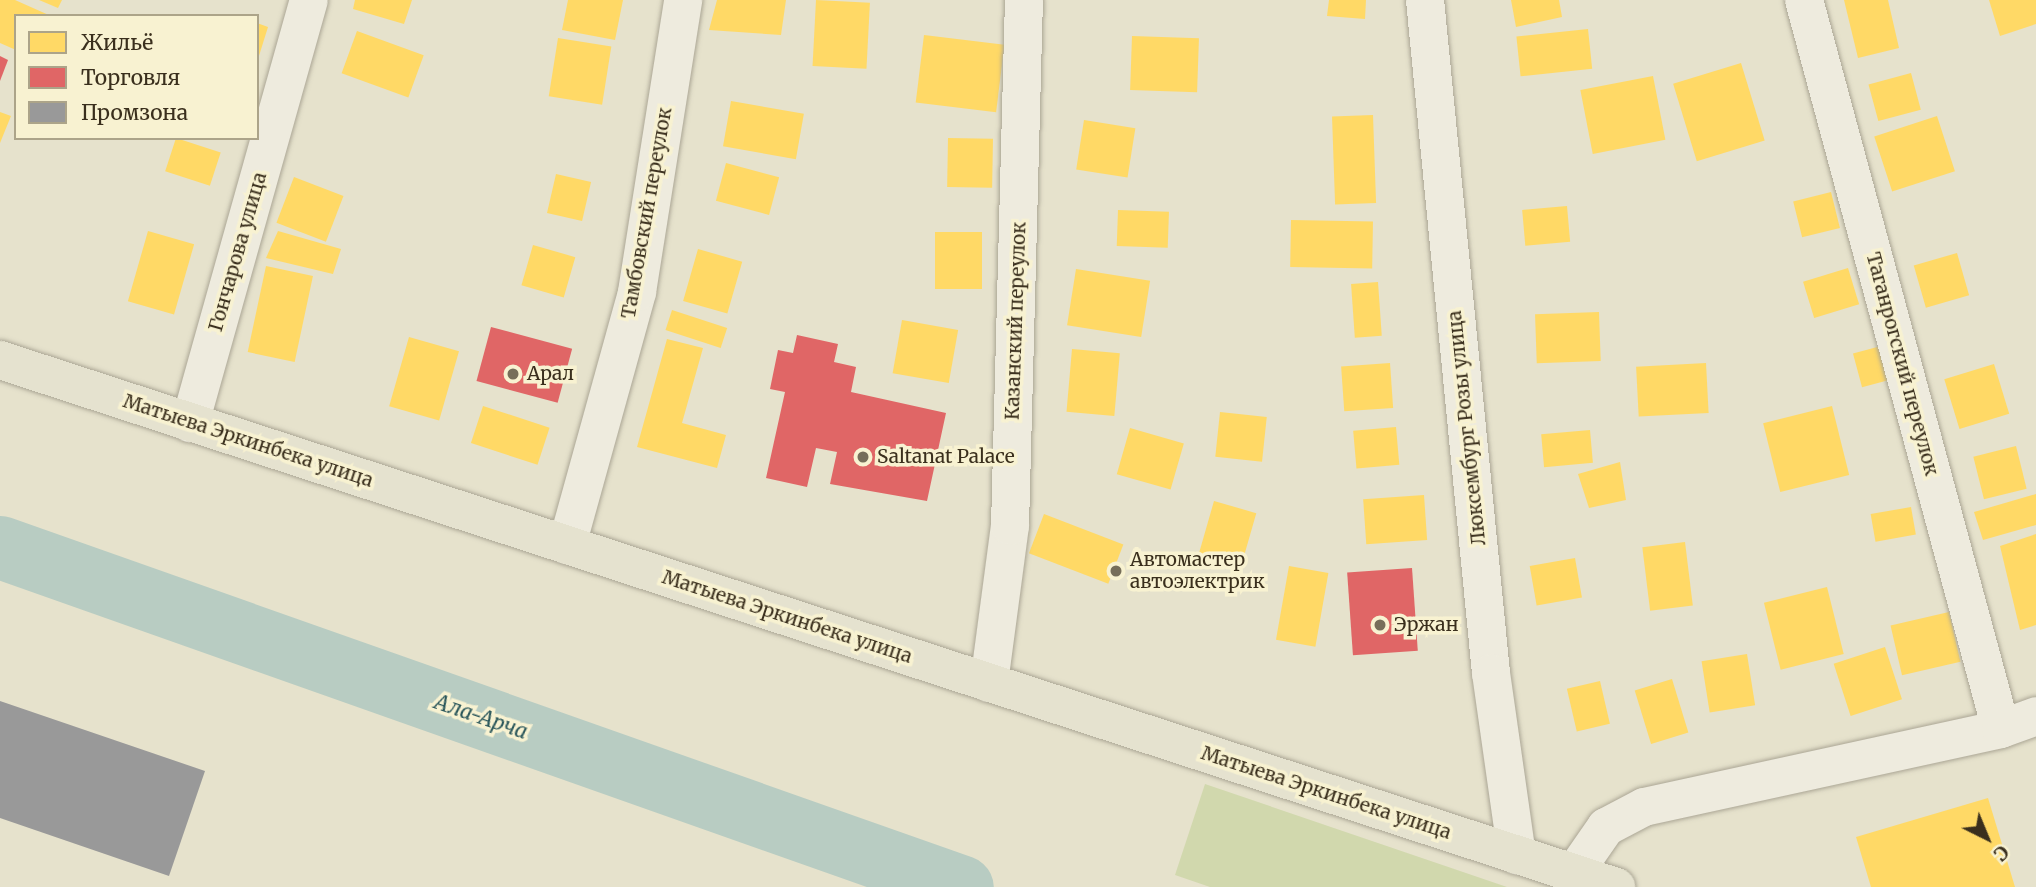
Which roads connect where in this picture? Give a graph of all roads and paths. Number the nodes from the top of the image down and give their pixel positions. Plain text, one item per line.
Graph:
1 (309, 0) edge
2 (683, 0) edge
3 (1024, 0) edge
4 (1425, 0) edge
5 (1804, 0) edge
6 (0, 360) edge
7 (190, 423) junction
8 (567, 545) junction
9 (989, 683) junction
10 (2018, 723) edge
11 (1517, 855) junction
12 (1574, 873) junction
13 (1616, 887) edge

1 - 7 street, Гончарова улица
2 - 8 street, Тамбовский переулок
3 - 9 street, Казанский переулок
4 - 11 street, Люксембург Розы улица
5 - 10 street, Таганрогский переулок
6 - 7 main road, Матыева Эркинбека улица
7 - 8 main road, Матыева Эркинбека улица
8 - 9 main road, Матыева Эркинбека улица
9 - 11 main road, Матыева Эркинбека улица
10 - 12 street
11 - 12 main road, Матыева Эркинбека улица
12 - 13 main road, Матыева Эркинбека улица

